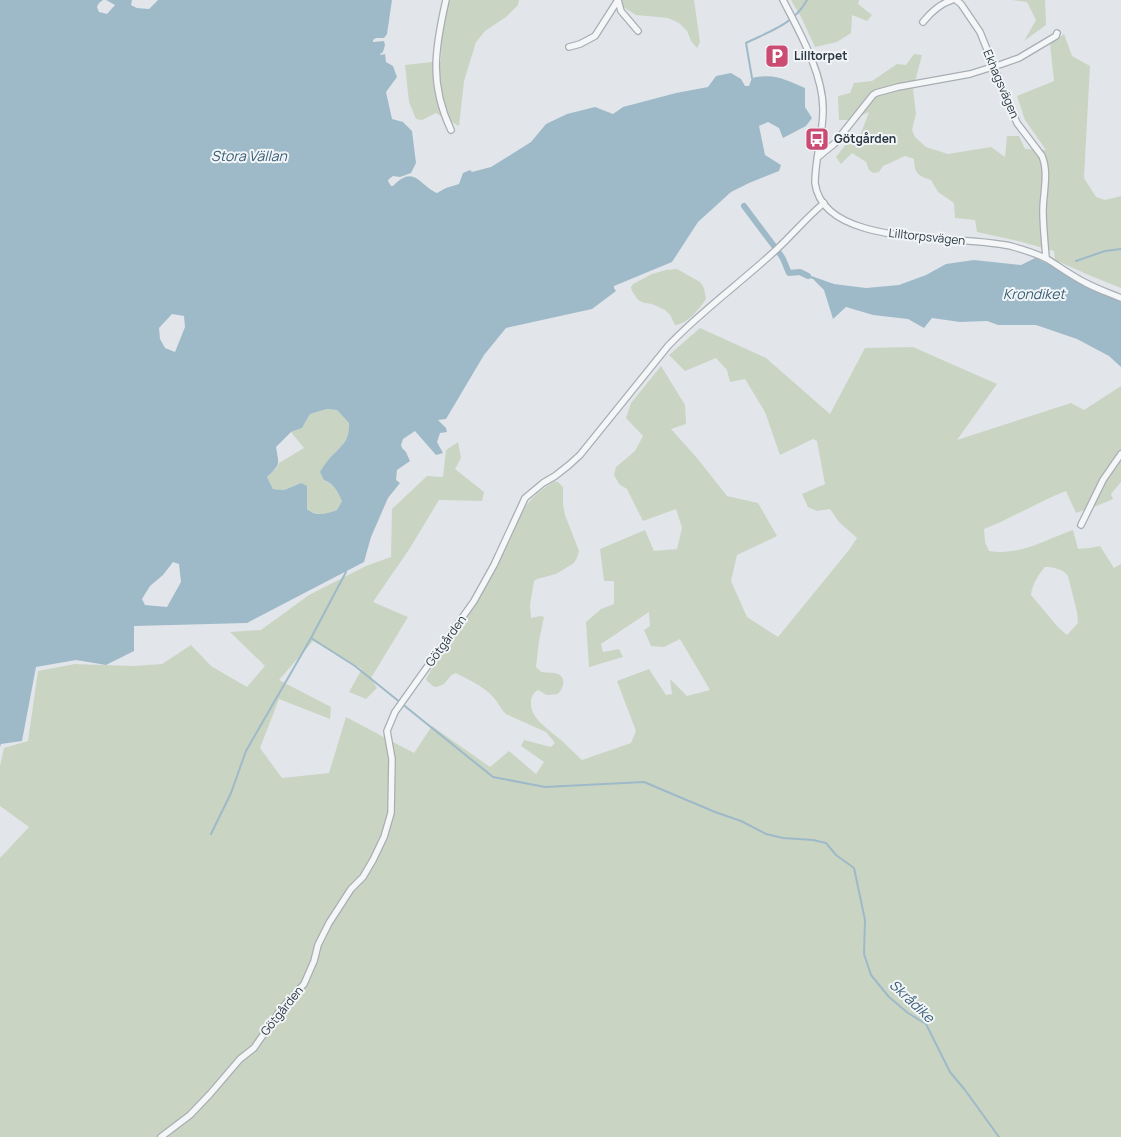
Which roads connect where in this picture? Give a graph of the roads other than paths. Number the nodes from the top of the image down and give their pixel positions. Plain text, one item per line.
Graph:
1 (446, 0) edge
2 (618, 0) edge
3 (783, 0) edge
4 (954, 0) edge
5 (923, 22) dead end
6 (638, 31) dead end
7 (1057, 33) dead end
8 (569, 47) dead end
9 (993, 66) junction
10 (451, 130) dead end
11 (818, 157) junction
12 (824, 203) junction
13 (1046, 258) junction
14 (1121, 298) edge
15 (1121, 454) edge
16 (1081, 525) dead end
17 (161, 1137) edge

1 - 10 street
2 - 6 street
2 - 8 street
3 - 11 street, Lilltorpsvägen
4 - 5 street, Ekhagsvägen
4 - 9 street, Ekhagsvägen
7 - 9 street
9 - 11 street
9 - 13 street, Ekhagsvägen
11 - 12 street, Lilltorpsvägen
12 - 13 street, Lilltorpsvägen
12 - 17 street, Götgården
13 - 14 street, Lilltorpsvägen
15 - 16 street

